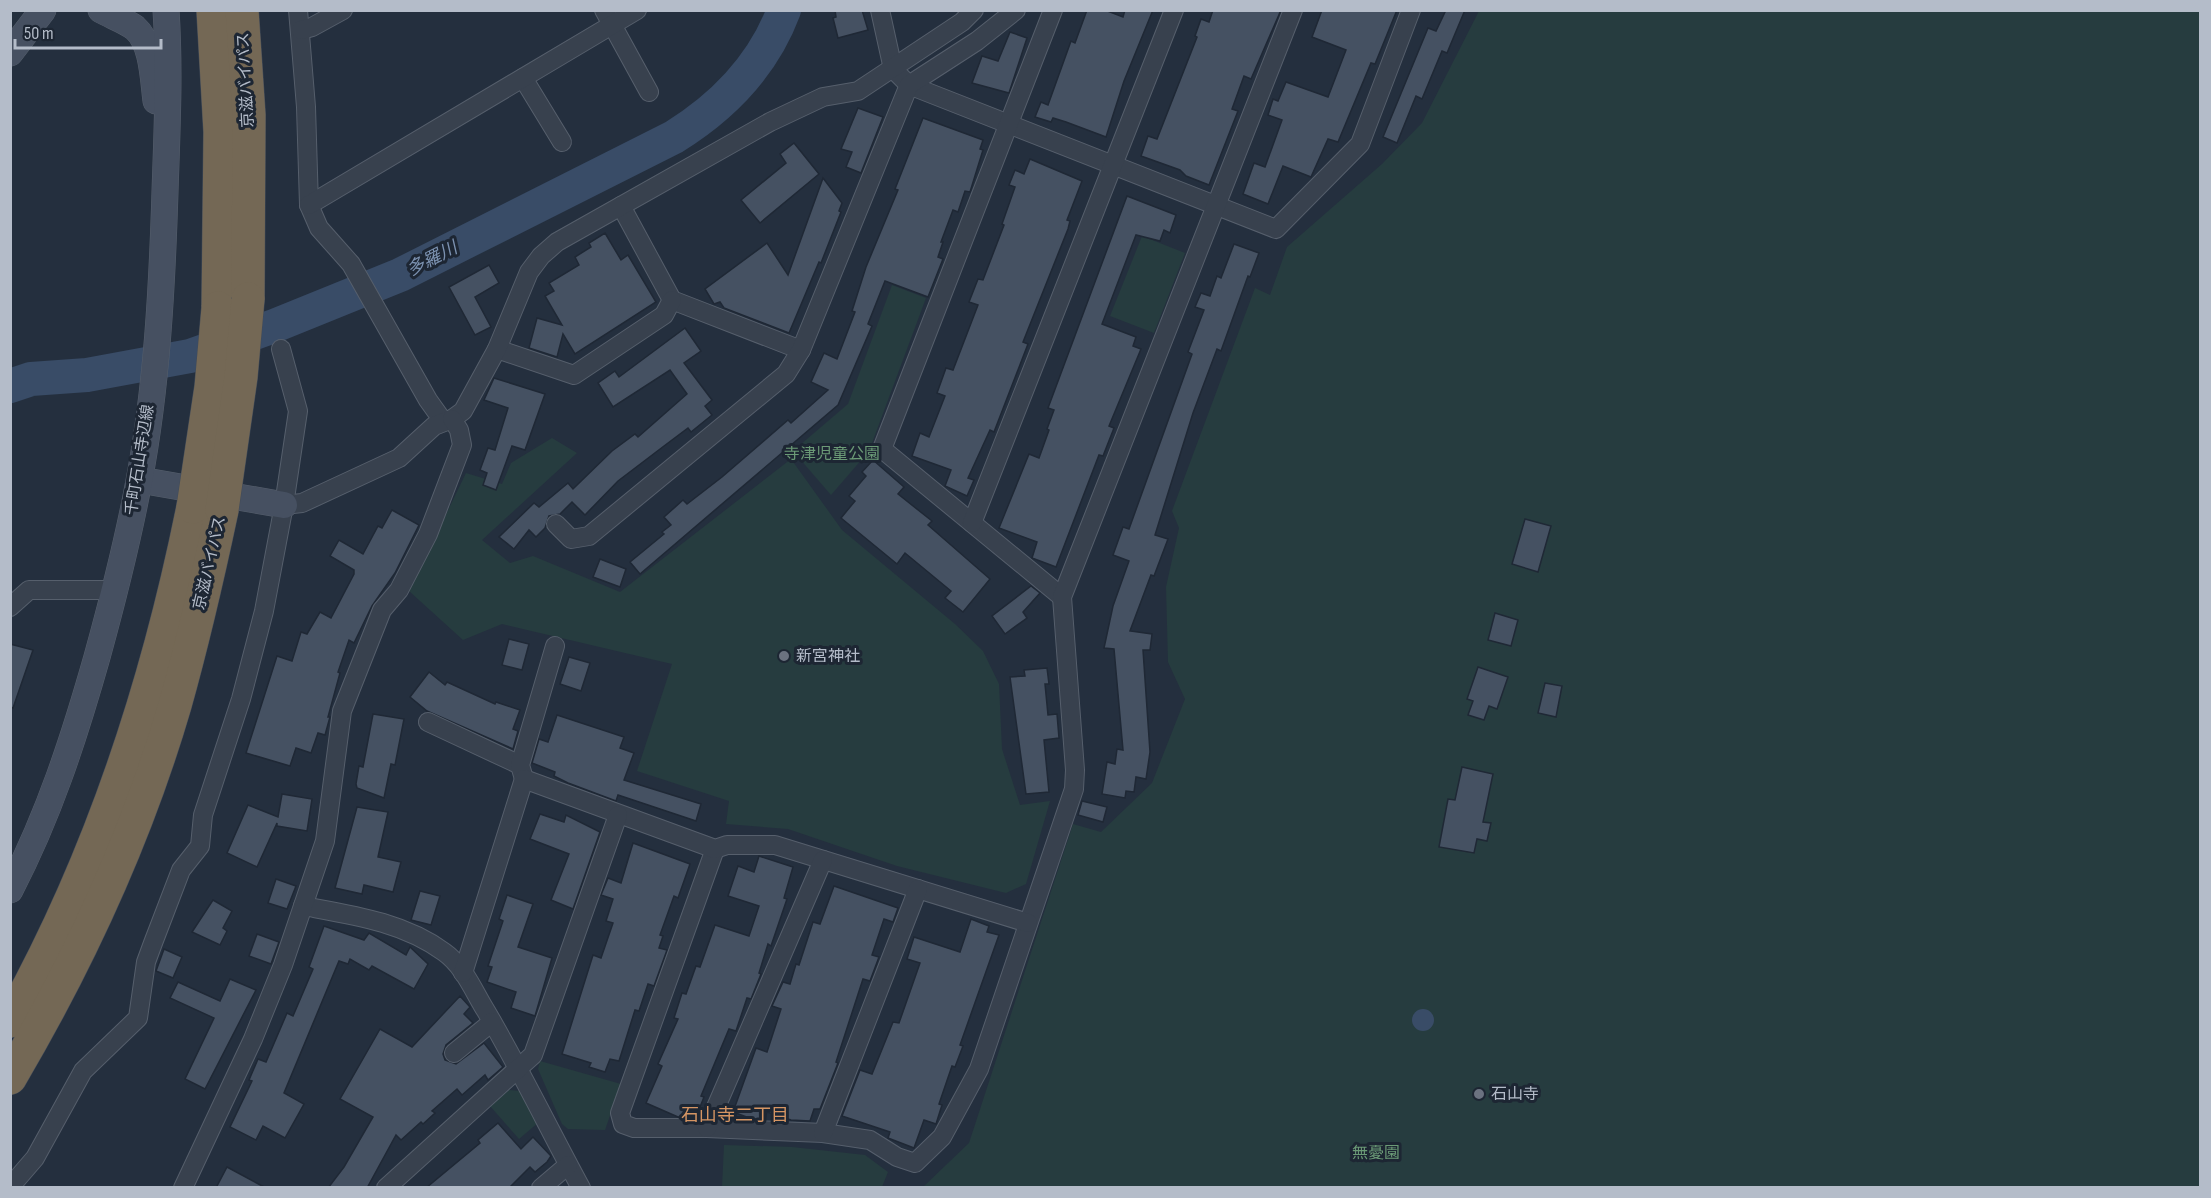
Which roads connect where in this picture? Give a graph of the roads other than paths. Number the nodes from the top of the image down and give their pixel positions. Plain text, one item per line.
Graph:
1 (43, 10) edge
2 (101, 10) edge
3 (166, 10) edge
4 (213, 10) edge
5 (242, 10) edge
6 (298, 10) edge
7 (343, 10) edge
8 (637, 10) edge
9 (879, 10) edge
10 (974, 10) edge
11 (1016, 10) edge
12 (1053, 10) edge
13 (1174, 10) edge
14 (1293, 10) edge
15 (1411, 10) edge
16 (608, 18) edge
17 (301, 30) junction
18 (10, 53) edge
19 (893, 69) junction
20 (523, 78) junction
21 (909, 84) junction
22 (649, 92) dead end
23 (1008, 123) junction
24 (561, 142) dead end
25 (166, 161) junction
26 (1113, 164) junction
27 (309, 205) junction
28 (1217, 205) junction
29 (621, 206) junction
30 (672, 300) junction
31 (233, 303) junction
32 (281, 349) dead end
33 (497, 350) junction
34 (801, 350) junction
35 (448, 420) junction
36 (140, 480) junction
37 (284, 506) junction
38 (208, 509) junction
39 (972, 523) junction
40 (556, 524) dead end
41 (115, 590) junction
42 (1062, 597) junction
43 (10, 607) edge
44 (555, 646) dead end
45 (428, 722) dead end
46 (522, 772) junction
47 (618, 814) junction
48 (715, 849) junction
49 (823, 860) junction
50 (918, 889) junction
51 (10, 890) edge
52 (303, 906) junction
53 (1028, 923) junction
54 (463, 973) junction
55 (10, 1021) edge
56 (492, 1022) junction
57 (454, 1053) dead end
58 (518, 1068) junction
59 (10, 1078) edge
60 (707, 1128) junction
61 (823, 1133) junction
62 (568, 1165) junction
63 (10, 1187) edge
64 (183, 1188) edge
65 (386, 1188) edge
66 (541, 1188) edge
67 (581, 1188) edge

1 - 18 main road
2 - 25 main road
3 - 25 main road, 千町石山寺辺線
4 - 31 highway, 京滋バイパス
5 - 31 highway, 京滋バイパス
6 - 17 street
7 - 17 street
8 - 16 street
9 - 19 street
10 - 19 street
11 - 21 street
12 - 23 street
13 - 26 street
14 - 28 street
15 - 28 street
16 - 20 street
16 - 22 street
17 - 27 street
19 - 21 street
19 - 29 street
20 - 24 street
20 - 27 street
21 - 23 street
21 - 34 street
23 - 26 street
23 - 39 street
25 - 36 main road, 千町石山寺辺線
26 - 28 street
26 - 39 street
27 - 35 street
28 - 42 street
29 - 30 street
29 - 33 street
30 - 33 street
30 - 34 street
31 - 38 highway, 京滋バイパス, bridge
32 - 37 street
33 - 35 street
34 - 40 street
35 - 37 street
35 - 52 street
36 - 37 main road
36 - 41 main road, 千町石山寺辺線
37 - 63 street
38 - 55 highway, 京滋バイパス
38 - 59 highway, 京滋バイパス
39 - 42 street
41 - 43 street
41 - 51 main road, 千町石山寺辺線
42 - 53 street
44 - 46 street
45 - 46 street
46 - 47 street
46 - 54 street
47 - 48 street
47 - 58 street
48 - 49 street
48 - 60 street
49 - 50 street
49 - 60 street
50 - 53 street
50 - 61 street
52 - 54 street
52 - 64 street
53 - 61 street
54 - 56 street
56 - 57 street
56 - 58 street
58 - 62 street
58 - 65 street
60 - 61 street
62 - 66 street
62 - 67 street

